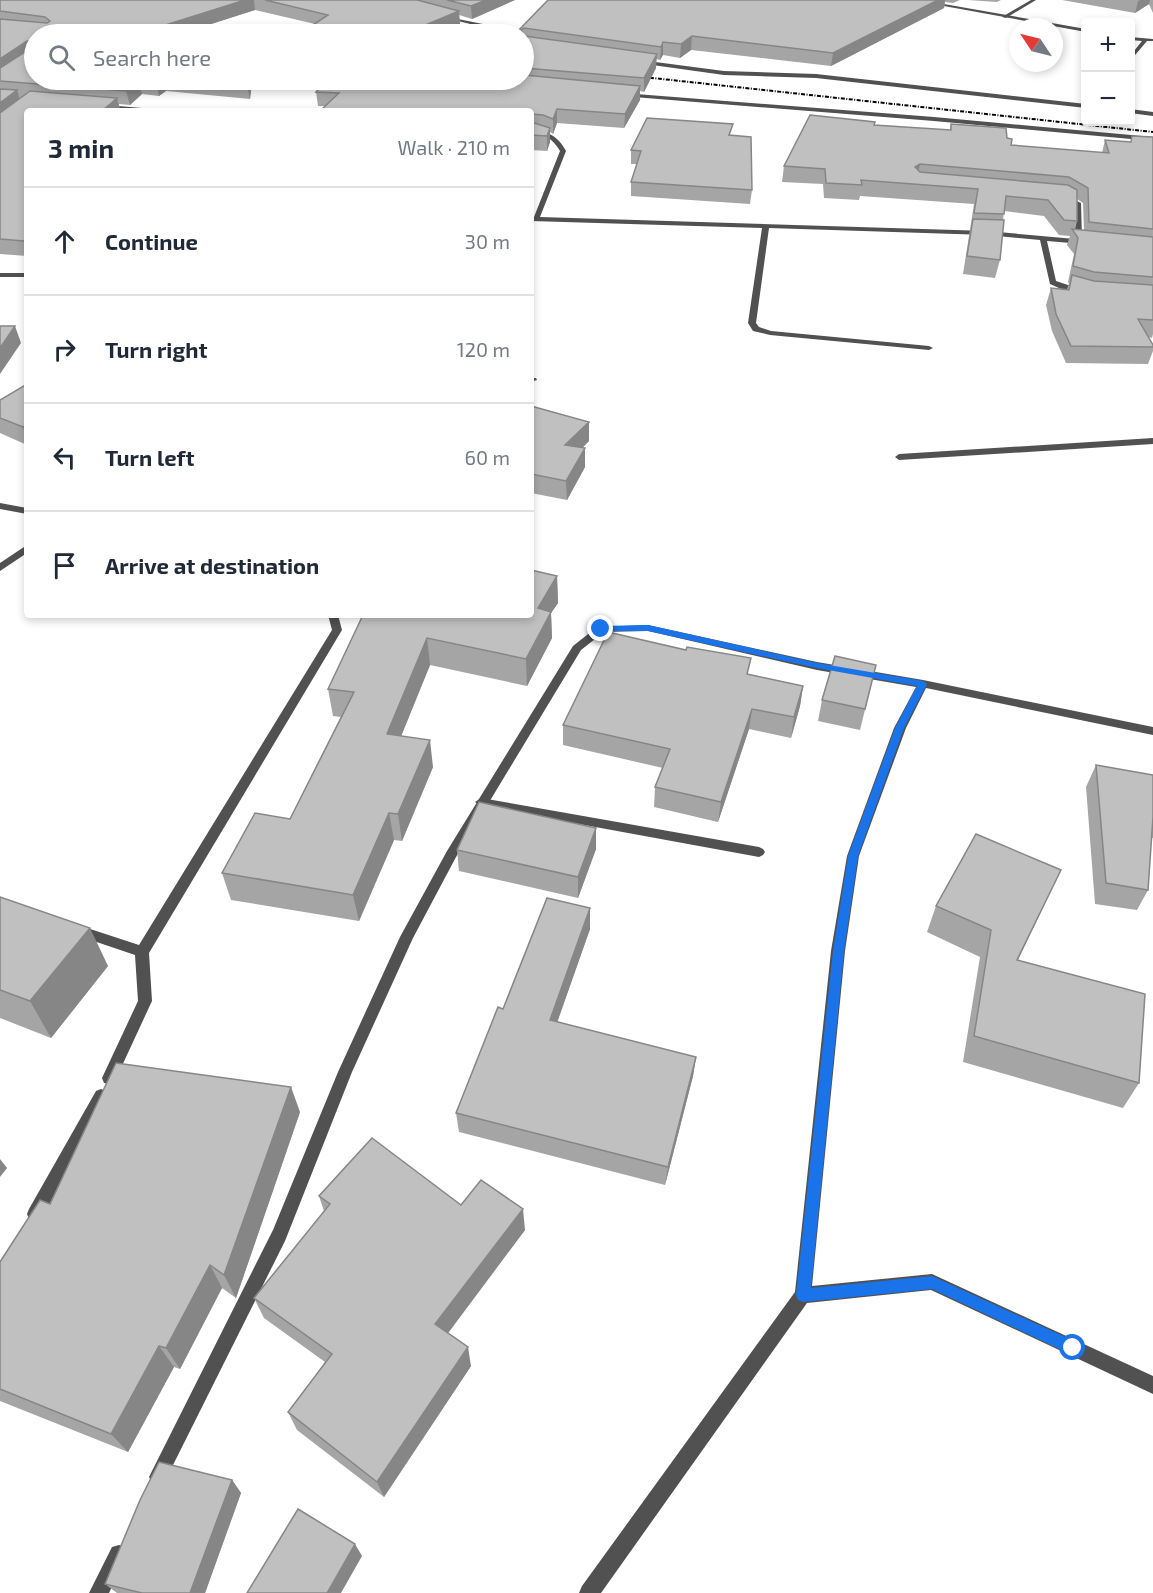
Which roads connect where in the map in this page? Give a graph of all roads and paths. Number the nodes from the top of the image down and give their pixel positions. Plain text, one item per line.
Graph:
1 (913, 0) edge
2 (1034, 0) edge
3 (433, 14) edge
4 (1004, 17) junction
5 (471, 23) joint
6 (476, 24) edge
7 (1081, 30) edge
8 (1135, 38) edge
9 (1150, 40) edge
10 (1135, 56) edge
11 (633, 62) edge
12 (617, 94) edge
13 (1081, 105) edge
14 (98, 107) edge
15 (112, 108) edge
16 (1135, 112) edge
17 (1153, 114) edge
18 (534, 132) edge
19 (1153, 139) edge
20 (1054, 195) edge
21 (534, 218) edge
22 (534, 220) edge
23 (766, 227) junction
24 (1043, 237) junction
25 (1079, 241) junction
26 (1088, 242) edge
27 (0, 274) edge
28 (24, 276) edge
29 (1091, 293) edge
30 (929, 348) dead end
31 (1153, 441) edge
32 (899, 457) dead end
33 (0, 506) edge
34 (24, 511) edge
35 (24, 550) edge
36 (0, 568) edge
37 (334, 618) edge
38 (923, 684) junction
39 (1153, 731) edge
40 (481, 802) junction
41 (759, 852) dead end
42 (66, 926) edge
43 (142, 952) junction
44 (28, 1226) edge
45 (803, 1295) junction
46 (1153, 1385) edge
47 (152, 1488) edge
48 (126, 1540) edge
49 (99, 1593) edge
50 (589, 1593) edge

1 - 4 street
2 - 4 street
3 - 5 street
4 - 7 street
5 - 6 street
8 - 9 street
9 - 10 street
11 - 13 street
12 - 19 street
14 - 15 street
16 - 17 street
18 - 21 street
20 - 25 street
22 - 23 street
23 - 24 street
23 - 30 street
24 - 25 street
24 - 29 street
25 - 26 street
27 - 28 street
31 - 32 street
33 - 34 street
35 - 36 street
37 - 43 street
38 - 39 street
38 - 40 street
38 - 45 street
40 - 41 street
40 - 47 street
42 - 43 street
43 - 44 street
45 - 46 street
45 - 50 street
48 - 49 street

